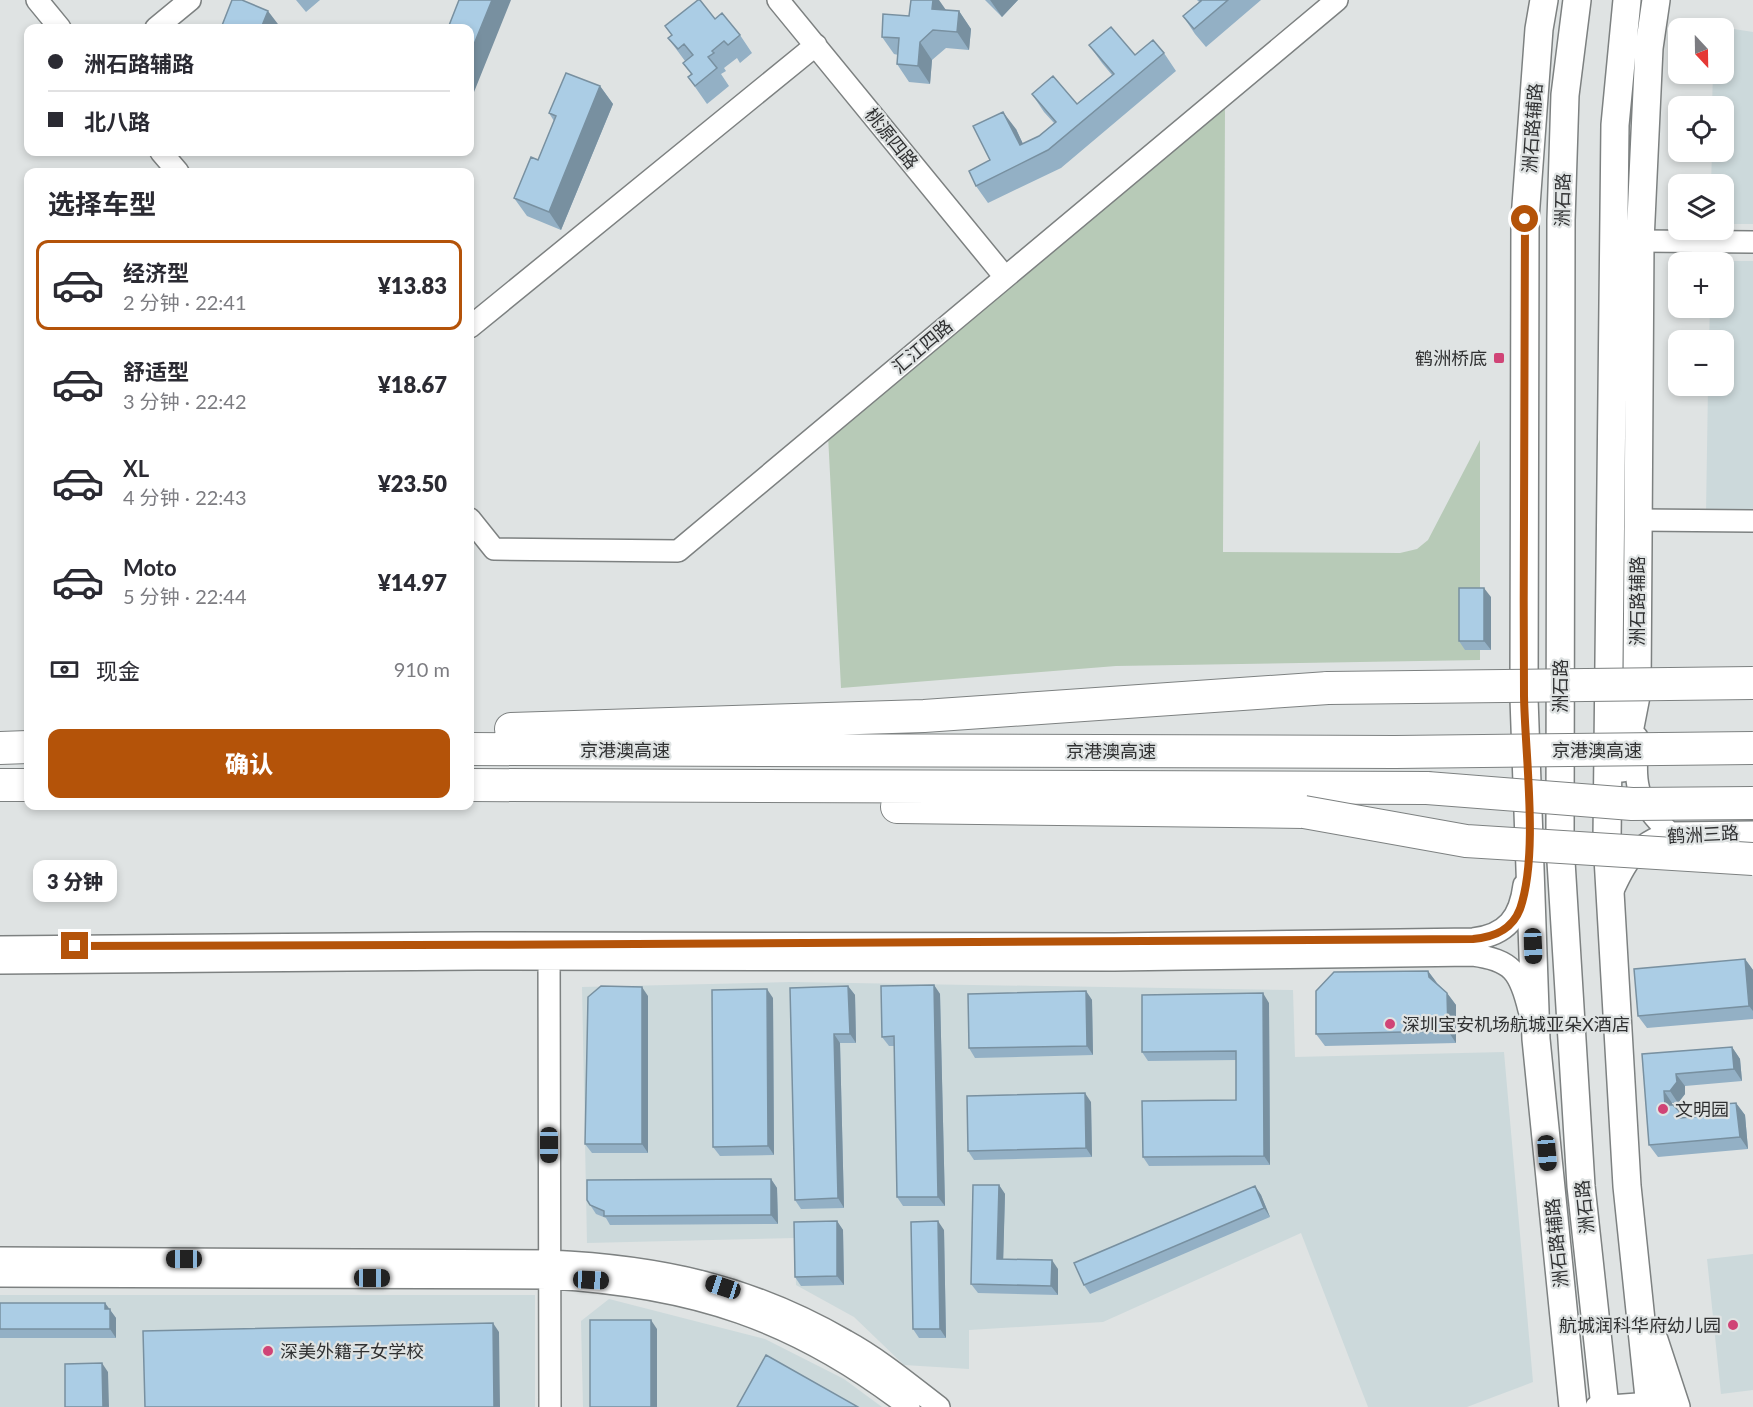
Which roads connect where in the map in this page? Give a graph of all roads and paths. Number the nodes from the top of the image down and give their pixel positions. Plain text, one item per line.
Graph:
1 (37, 0) edge
2 (190, 0) edge
3 (778, 0) edge
4 (1337, 0) edge
5 (1544, 0) edge
6 (1577, 0) edge
7 (1627, 0) edge
8 (1656, 0) edge
9 (57, 24) edge
10 (161, 24) edge
11 (816, 45) junction
12 (164, 156) edge
13 (175, 168) edge
14 (1612, 235) junction
15 (1640, 240) junction
16 (1753, 242) edge
17 (1005, 277) junction
18 (474, 324) edge
19 (1638, 338) junction
20 (1638, 520) junction
21 (1753, 521) edge
22 (474, 524) edge
23 (1753, 683) edge
24 (1637, 691) junction
25 (474, 730) edge
26 (0, 748) edge
27 (24, 748) edge
28 (1753, 748) edge
29 (474, 750) edge
30 (628, 784) junction
31 (0, 785) edge
32 (24, 785) edge
33 (474, 785) edge
34 (1753, 787) edge
35 (1427, 788) junction
36 (1753, 803) edge
37 (1753, 832) edge
38 (1670, 833) junction
39 (1607, 840) junction
40 (1529, 848) junction
41 (1753, 859) edge
42 (1611, 896) junction
43 (0, 947) edge
44 (549, 952) junction
45 (0, 963) edge
46 (1536, 1039) junction
47 (0, 1258) edge
48 (550, 1269) junction
49 (0, 1276) edge
50 (1662, 1405) edge
51 (550, 1407) edge
52 (909, 1407) edge
53 (939, 1407) edge
54 (1573, 1407) edge
55 (1596, 1407) edge
56 (1605, 1407) edge

1 - 9 street
2 - 10 street
3 - 11 street, 桃源四路
4 - 17 street, 汇江四路
5 - 40 main road, 洲石路辅路
6 - 56 main road, 洲石路
7 - 14 main road
8 - 15 main road, 洲石路辅路
11 - 17 street, 桃源四路
11 - 18 street
12 - 13 street
14 - 19 main road
14 - 39 main road
15 - 16 street
15 - 19 main road, 洲石路辅路
17 - 22 street, 汇江四路
19 - 20 main road, 洲石路辅路
20 - 21 street
20 - 24 main road, 洲石路辅路
23 - 25 highway, bridge
24 - 38 street
24 - 39 main road, 洲石路辅路
26 - 27 highway
28 - 29 highway, 京港澳高速, bridge
30 - 33 highway, 京港澳高速
30 - 35 highway, 京港澳高速
30 - 41 highway, bridge
31 - 32 highway
34 - 35 highway, 京港澳高速, bridge
35 - 36 highway, bridge
37 - 38 street, 鹤洲三路
38 - 42 street, 鹤洲三路
39 - 42 main road
40 - 44 street
40 - 46 main road, 洲石路辅路
42 - 50 main road
43 - 44 street
44 - 45 street
44 - 46 street
44 - 48 street
46 - 54 main road, 洲石路辅路
47 - 48 street
48 - 49 street
48 - 51 street
48 - 52 street
48 - 53 street
50 - 56 street
55 - 56 street

